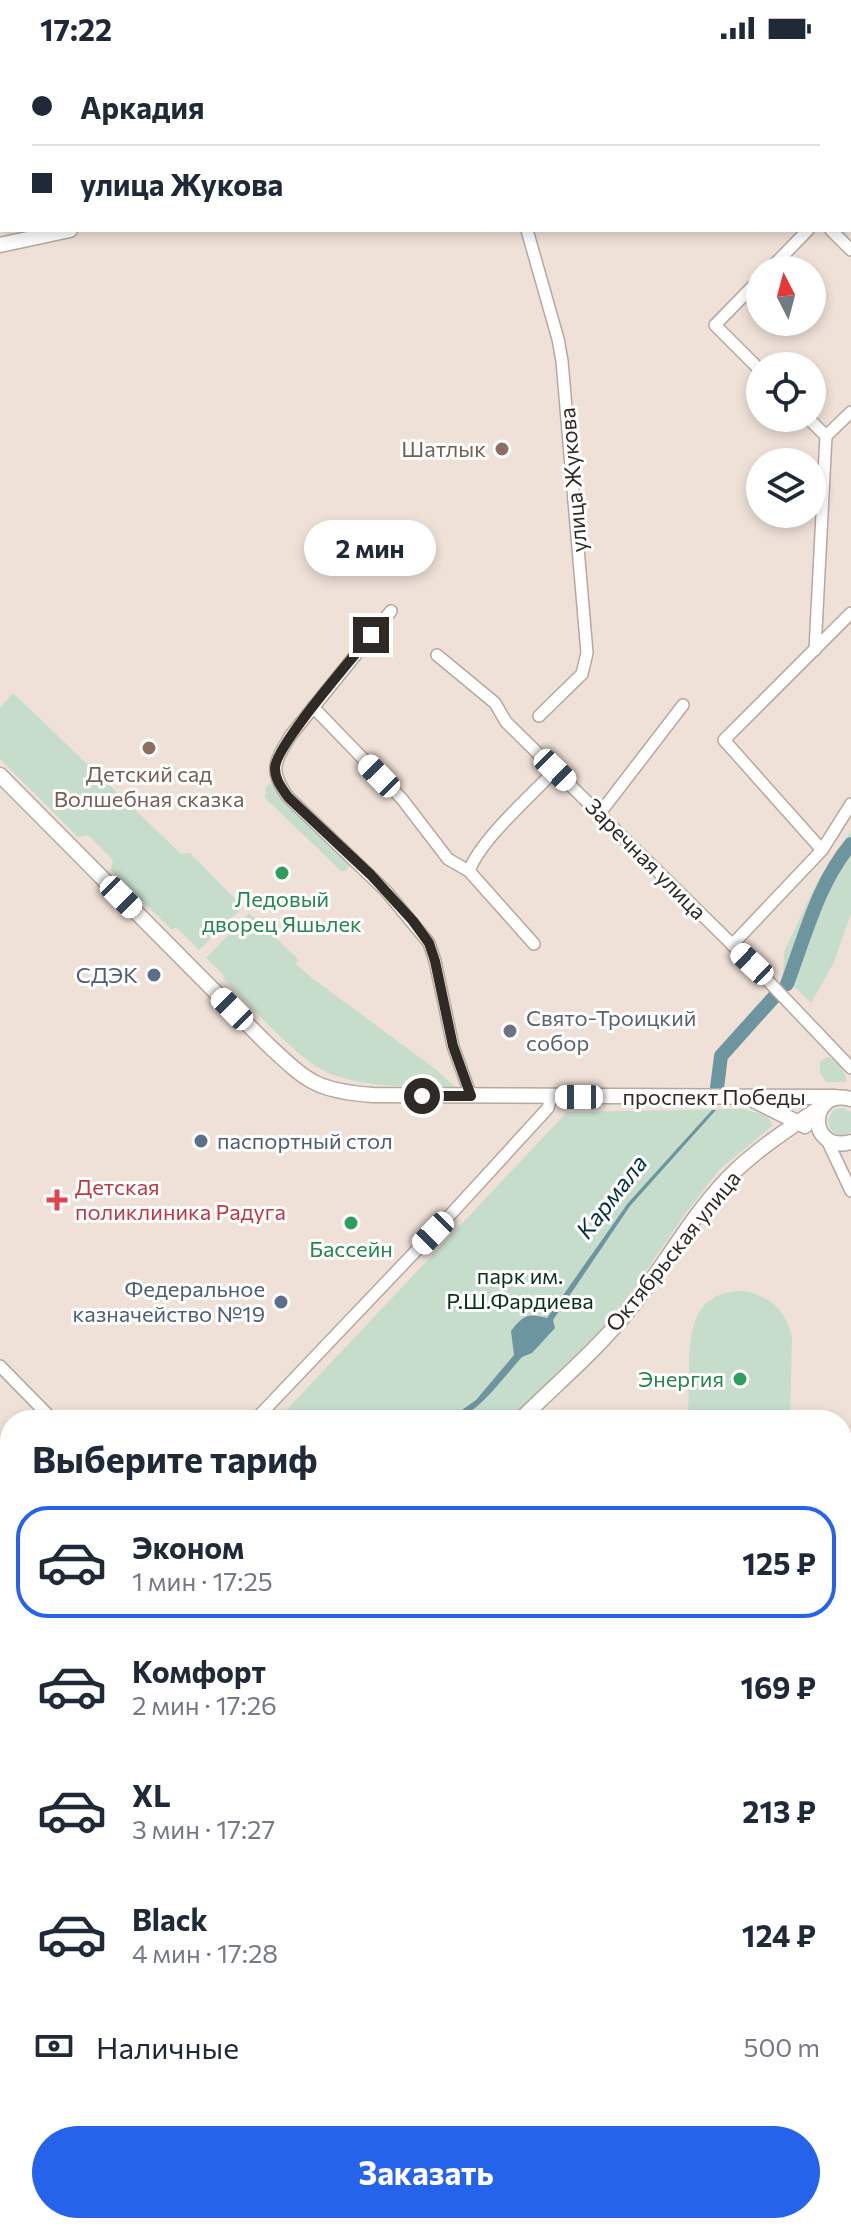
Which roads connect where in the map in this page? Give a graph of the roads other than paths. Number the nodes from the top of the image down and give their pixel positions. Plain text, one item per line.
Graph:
1 (61, 232) edge
2 (528, 232) edge
3 (806, 232) edge
4 (833, 232) edge
5 (0, 245) edge
6 (851, 250) edge
7 (783, 256) edge
8 (746, 293) edge
9 (746, 356) edge
10 (851, 412) edge
11 (822, 432) edge
12 (826, 436) junction
13 (391, 611) dead end
14 (851, 613) edge
15 (815, 650) junction
16 (437, 655) dead end
17 (683, 705) dead end
18 (313, 707) junction
19 (539, 716) dead end
20 (555, 770) junction
21 (0, 775) edge
22 (851, 804) edge
23 (600, 813) junction
24 (822, 850) junction
25 (469, 871) junction
26 (534, 944) dead end
27 (732, 945) junction
28 (851, 1068) edge
29 (471, 1096) junction
30 (551, 1097) junction
31 (749, 1098) junction
32 (842, 1099) edge
33 (798, 1122) junction
34 (826, 1138) junction
35 (851, 1142) edge
36 (851, 1191) edge
37 (0, 1366) edge
38 (43, 1410) edge
39 (264, 1410) edge
40 (530, 1410) edge

1 - 5 main road
2 - 19 street, улица Жукова
3 - 7 street
4 - 6 street
8 - 9 street
10 - 12 street
11 - 12 street
12 - 15 street
13 - 18 street
14 - 15 street
15 - 24 street
16 - 20 street, Заречная улица
17 - 23 street
18 - 25 street
18 - 29 street
20 - 23 street, Заречная улица
20 - 25 street
21 - 29 main road, проспект Победы
22 - 24 street
23 - 27 street, Заречная улица
24 - 27 street
25 - 26 street
27 - 28 street, Заречная улица
29 - 30 main road, проспект Победы
30 - 31 main road, проспект Победы
30 - 39 street
31 - 32 main road, проспект Победы
31 - 33 main road
32 - 33 main road, Октябрьская улица
32 - 34 main road
33 - 34 main road
33 - 40 main road, Октябрьская улица
34 - 35 main road
34 - 36 street
37 - 38 street

